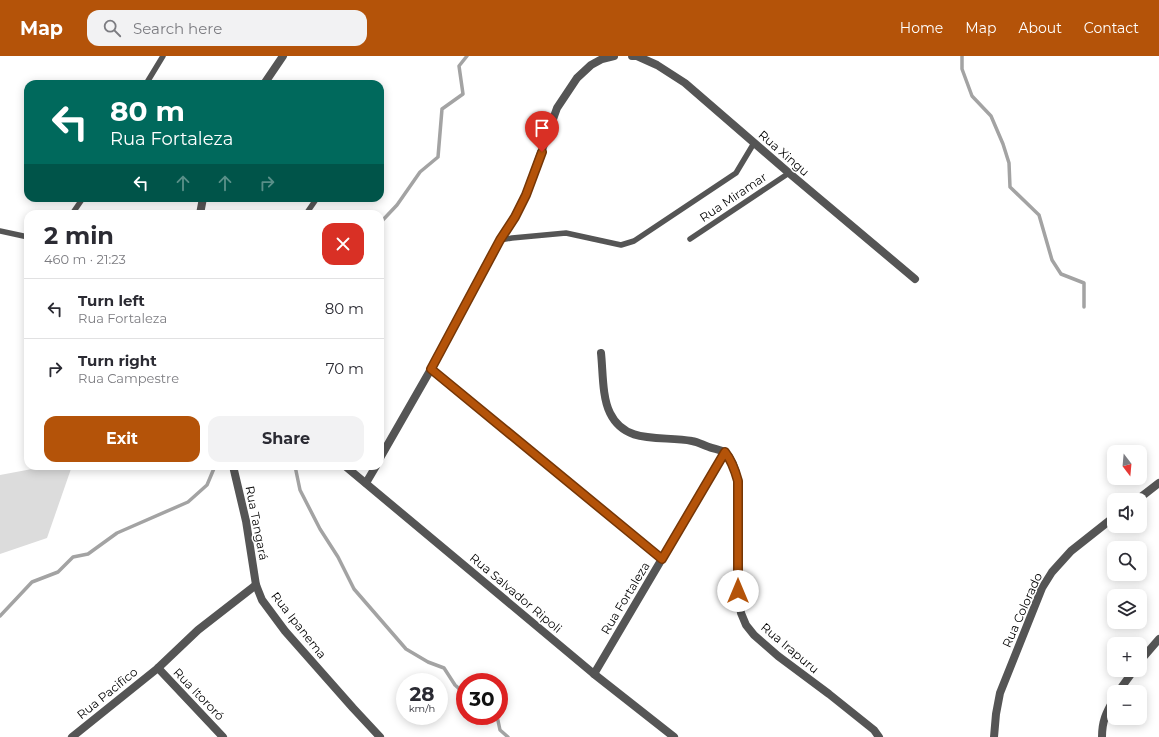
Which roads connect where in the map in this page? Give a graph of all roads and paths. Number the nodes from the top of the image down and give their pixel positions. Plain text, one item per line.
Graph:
1 (164, 56) edge
2 (283, 56) edge
3 (614, 56) edge
4 (632, 56) edge
5 (149, 80) edge
6 (267, 80) edge
7 (754, 143) junction
8 (789, 173) junction
9 (0, 231) edge
10 (24, 236) edge
11 (690, 239) dead end
12 (500, 240) junction
13 (915, 279) dead end
14 (601, 353) dead end
15 (431, 369) junction
16 (384, 451) edge
17 (725, 452) junction
18 (234, 470) edge
19 (350, 470) edge
20 (374, 470) edge
21 (366, 483) junction
22 (1159, 483) edge
23 (1146, 493) edge
24 (1107, 523) edge
25 (662, 559) junction
26 (256, 585) junction
27 (1159, 640) edge
28 (1147, 654) edge
29 (158, 668) junction
30 (594, 674) junction
31 (1107, 712) edge
32 (72, 737) edge
33 (223, 737) edge
34 (380, 737) edge
35 (674, 737) edge
36 (879, 737) edge
37 (994, 737) edge
38 (1102, 737) edge

1 - 5 lane
2 - 6 street
3 - 12 street
4 - 7 street, Rua Xingu
7 - 8 street, Rua Xingu
7 - 12 lane
8 - 11 lane, Rua Miramar
8 - 13 street, Rua Xingu
9 - 10 lane
12 - 15 street
14 - 17 street
15 - 16 street
15 - 25 street
17 - 25 street, Rua Fortaleza
17 - 36 street, Rua Irapuru
18 - 26 street, Rua Tangará
19 - 21 street, Rua Salvador Ripoli
20 - 21 street
21 - 30 street, Rua Salvador Ripoli
22 - 23 street
24 - 37 street, Rua Colorado
25 - 30 street, Rua Fortaleza
26 - 29 street, Rua Ipanema
26 - 34 street, Rua Ipanema
27 - 28 street
29 - 32 street, Rua Pacifico
29 - 33 street, Rua Itororó
30 - 35 street, Rua Salvador Ripoli
31 - 38 street

